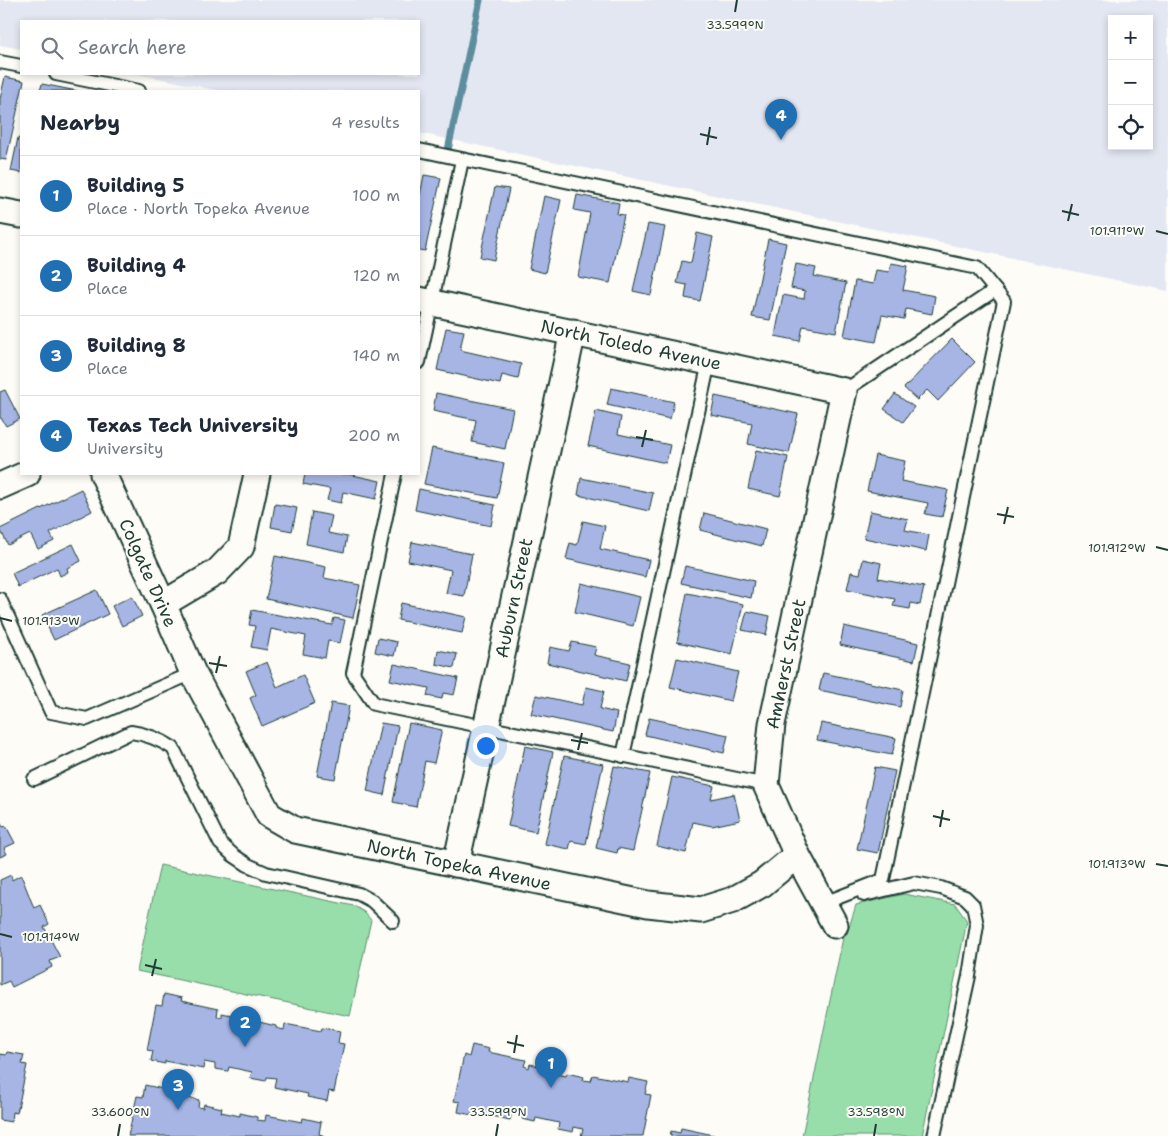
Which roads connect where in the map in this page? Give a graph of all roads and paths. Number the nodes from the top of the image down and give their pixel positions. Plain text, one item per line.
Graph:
1 (0, 62) edge
2 (20, 66) edge
3 (61, 75) edge
4 (134, 90) edge
5 (420, 150) edge
6 (462, 160) junction
7 (0, 211) edge
8 (20, 215) edge
9 (995, 290) junction
10 (425, 302) edge
11 (573, 332) junction
12 (420, 352) edge
13 (710, 362) junction
14 (844, 391) junction
15 (25, 475) edge
16 (103, 475) edge
17 (257, 475) edge
18 (395, 475) edge
19 (0, 486) edge
20 (0, 599) edge
21 (163, 604) junction
22 (193, 673) junction
23 (486, 728) junction
24 (623, 756) junction
25 (34, 779) dead end
26 (766, 785) junction
27 (797, 854) junction
28 (456, 864) junction
29 (829, 914) junction
30 (393, 921) dead end
31 (934, 1136) edge

1 - 2 lane
3 - 4 lane
5 - 6 lane
6 - 9 lane
6 - 10 lane
7 - 8 street
9 - 14 lane
9 - 29 lane
10 - 11 street, North Toledo Avenue
10 - 12 lane
11 - 13 street, North Toledo Avenue
11 - 23 street, Auburn Street
13 - 14 street, North Toledo Avenue
13 - 24 lane
14 - 26 street, Amherst Street
15 - 19 street
16 - 21 street, Colgate Drive
17 - 21 street
18 - 23 lane
20 - 22 lane
21 - 22 street, Colgate Drive
22 - 28 street, North Topeka Avenue
23 - 24 lane
23 - 28 street, Auburn Street
24 - 26 lane
25 - 30 lane
26 - 27 street, Amherst Street
27 - 28 street, North Topeka Avenue
27 - 29 street, Amherst Street
29 - 31 lane

